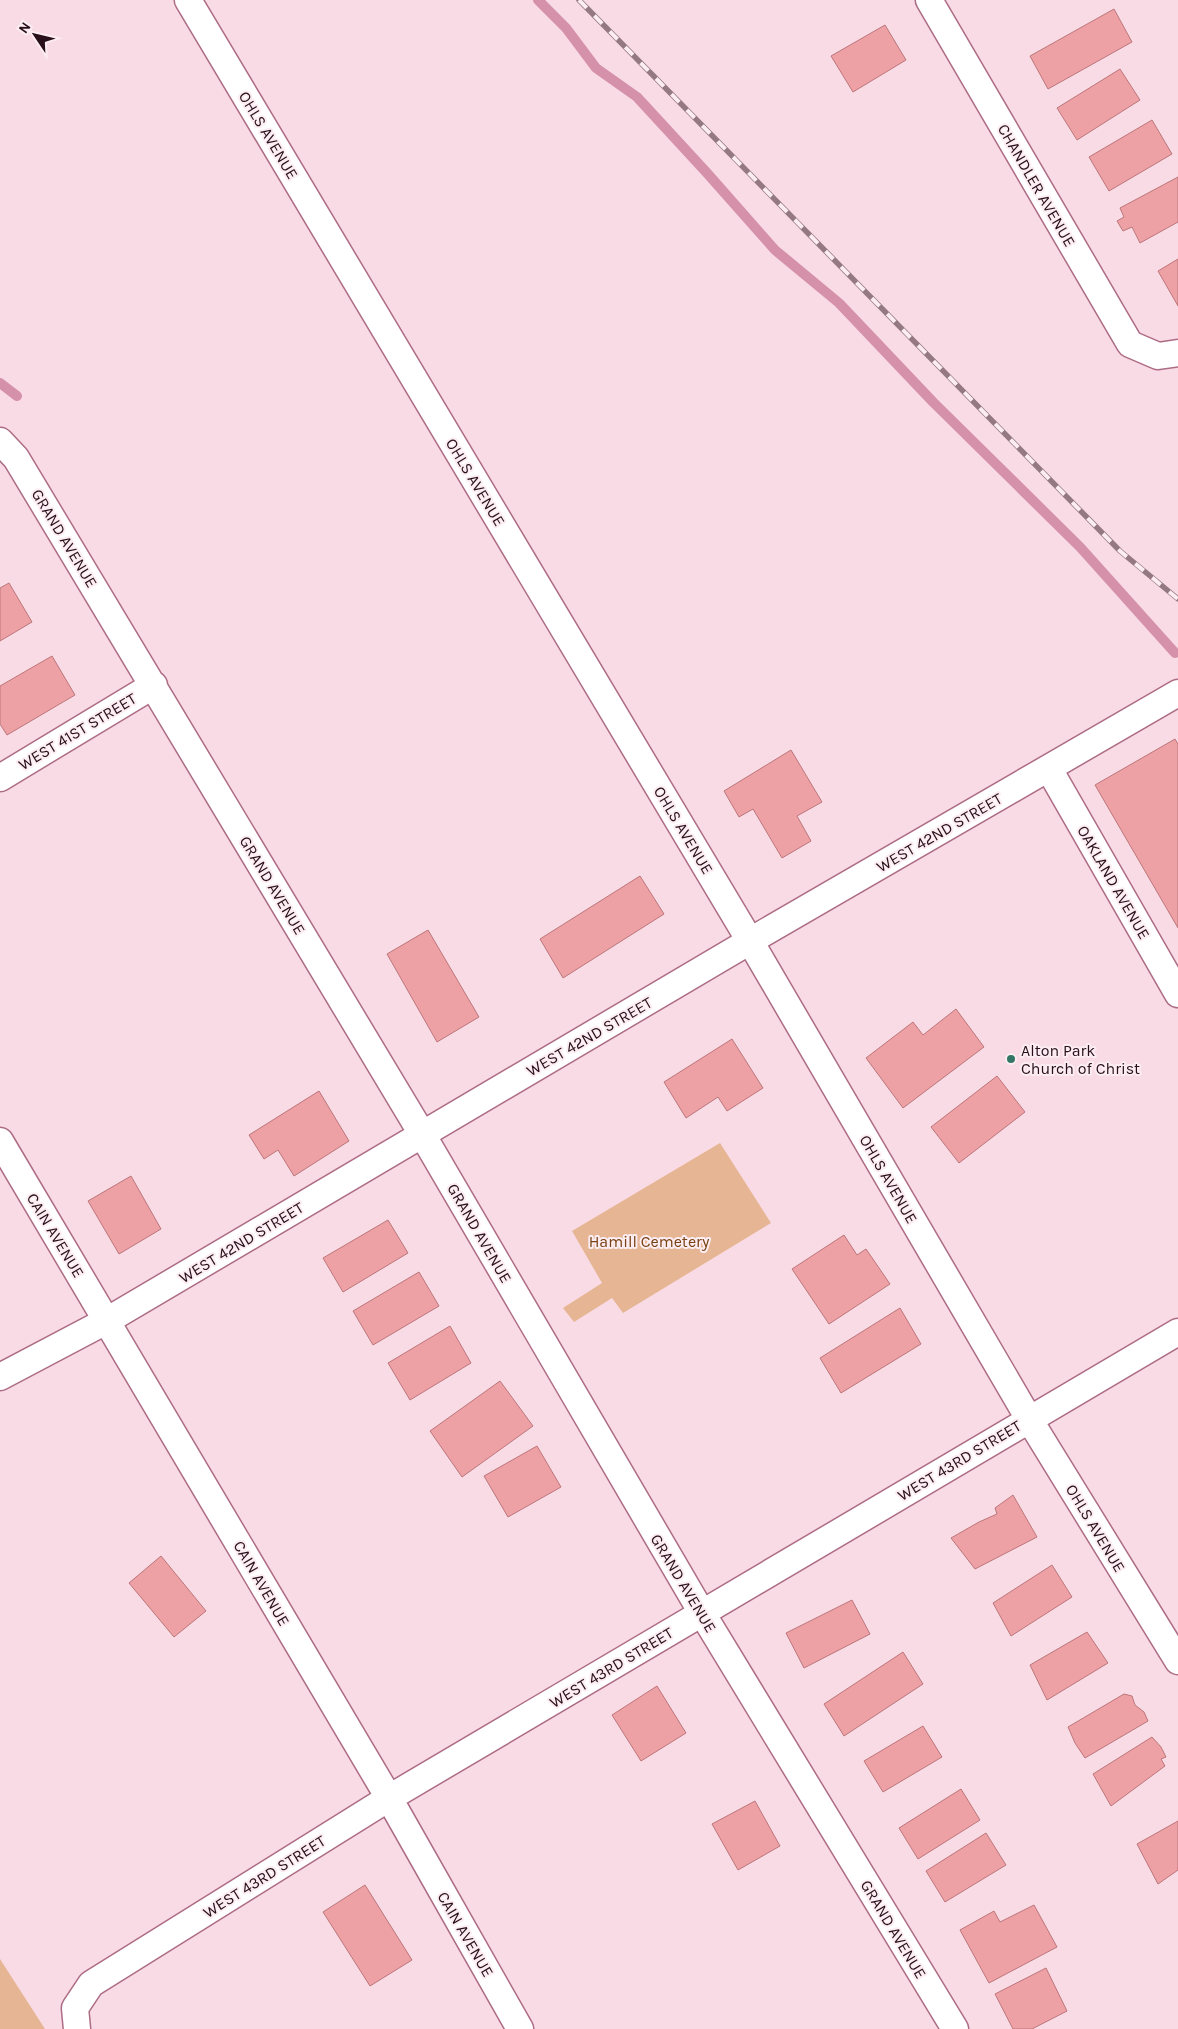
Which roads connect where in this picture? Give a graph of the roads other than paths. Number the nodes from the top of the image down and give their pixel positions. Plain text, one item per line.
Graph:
1 (188, 0) edge
2 (929, 0) edge
3 (1168, 355) edge
4 (0, 441) edge
5 (154, 685) junction
6 (1178, 693) edge
7 (1049, 769) junction
8 (0, 778) edge
9 (750, 941) junction
10 (1178, 994) edge
11 (422, 1134) junction
12 (0, 1141) edge
13 (108, 1320) junction
14 (1178, 1332) edge
15 (0, 1377) edge
16 (1029, 1419) junction
17 (702, 1613) junction
18 (1178, 1661) edge
19 (389, 1798) junction
20 (77, 2029) edge
21 (520, 2029) edge
22 (955, 2029) edge

1 - 9 street, OHLS AVENUE
2 - 3 street, CHANDLER AVENUE
4 - 5 street, GRAND AVENUE
5 - 8 street, WEST 41ST STREET
5 - 11 street, GRAND AVENUE
6 - 7 street, WEST 42ND STREET
7 - 9 street, WEST 42ND STREET
7 - 10 street, OAKLAND AVENUE
9 - 11 street, WEST 42ND STREET
9 - 16 street, OHLS AVENUE
11 - 13 street, WEST 42ND STREET
11 - 17 street, GRAND AVENUE
12 - 13 street, CAIN AVENUE
13 - 15 street, WEST 42ND STREET
13 - 19 street, CAIN AVENUE
14 - 16 street, WEST 43RD STREET
16 - 17 street, WEST 43RD STREET
16 - 18 street, OHLS AVENUE
17 - 19 street, WEST 43RD STREET
17 - 22 street, GRAND AVENUE
19 - 20 street, WEST 43RD STREET
19 - 21 street, CAIN AVENUE

